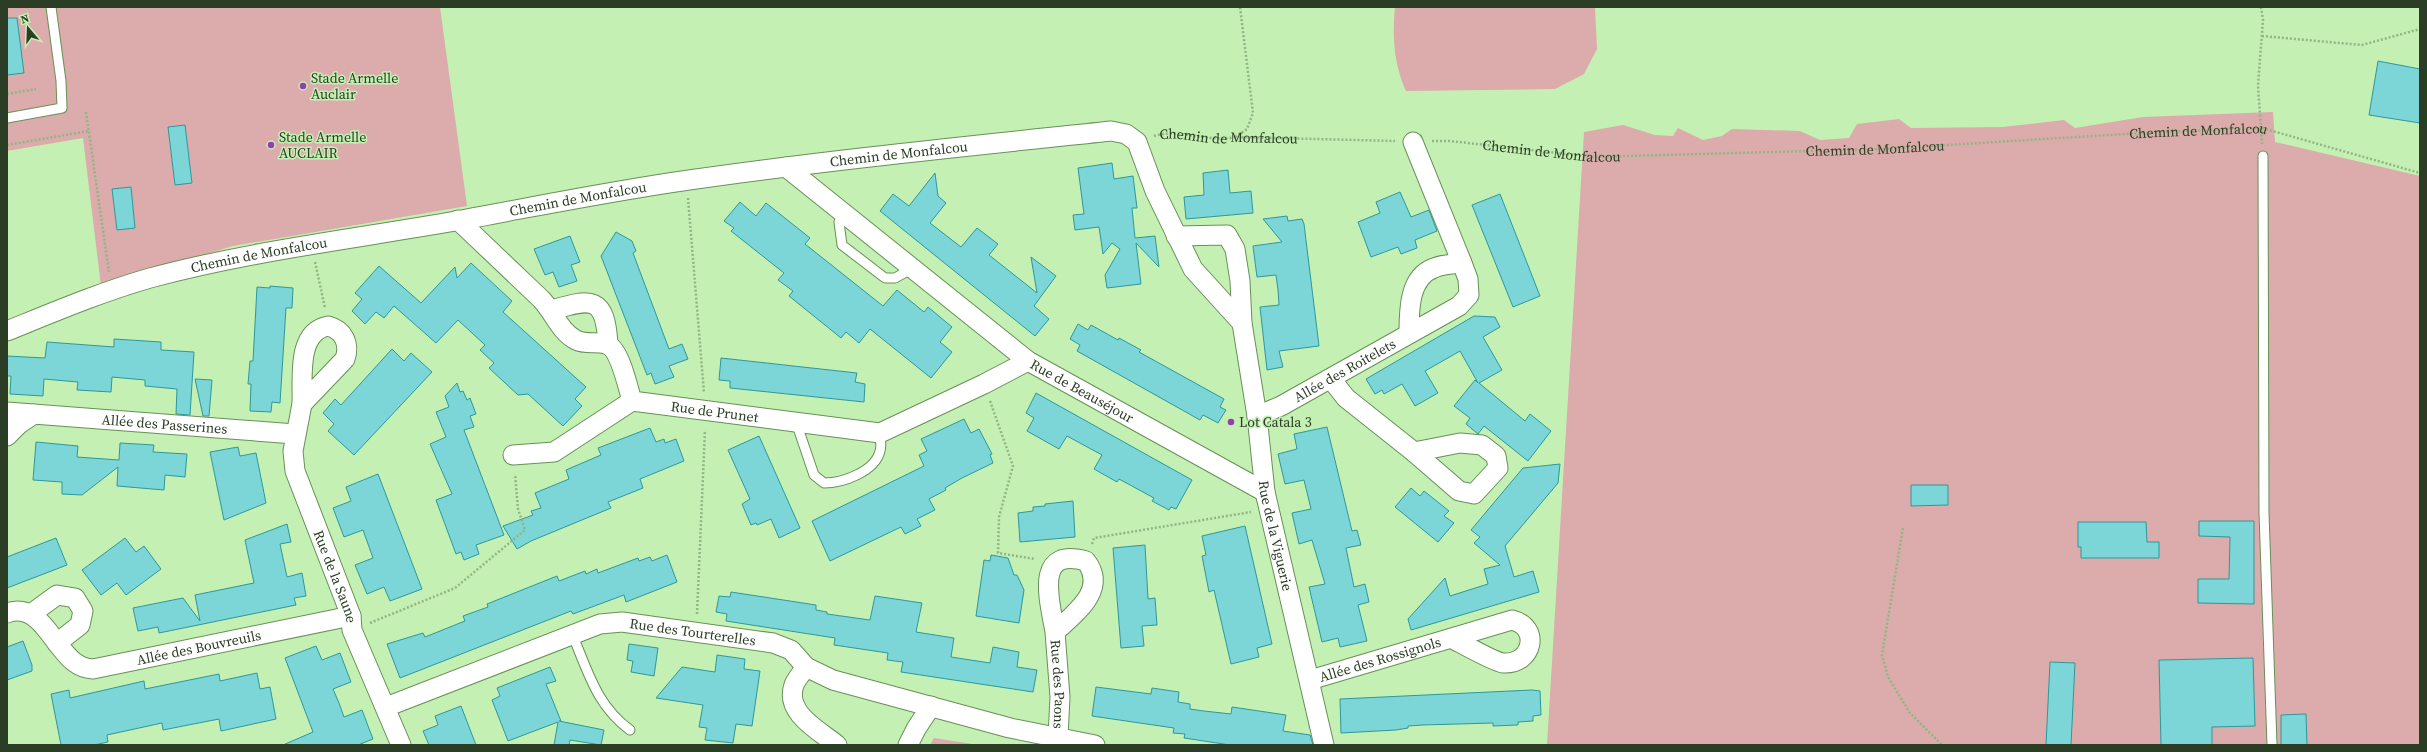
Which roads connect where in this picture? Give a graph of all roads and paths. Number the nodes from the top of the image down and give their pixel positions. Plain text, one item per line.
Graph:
1 (51, 7) edge
2 (1240, 7) edge
3 (2261, 7) edge
4 (2420, 29) edge
5 (2262, 36) junction
6 (36, 89) dead end
7 (7, 94) edge
8 (86, 112) dead end
9 (7, 118) edge
10 (2262, 128) junction
11 (89, 131) junction
12 (1235, 137) junction
13 (1136, 142) junction
14 (1413, 142) junction
15 (7, 145) edge
16 (2262, 156) dead end
17 (786, 167) junction
18 (2420, 173) edge
19 (843, 212) junction
20 (458, 220) junction
21 (1176, 236) junction
22 (312, 244) junction
23 (1462, 263) junction
24 (913, 268) junction
25 (113, 290) junction
26 (552, 310) junction
27 (1242, 323) junction
28 (328, 326) junction
29 (7, 331) edge
30 (1409, 333) junction
31 (608, 344) junction
32 (1028, 361) junction
33 (1331, 379) junction
34 (984, 384) junction
35 (632, 401) junction
36 (302, 404) junction
37 (7, 412) edge
38 (34, 414) junction
39 (1257, 416) junction
40 (796, 422) junction
41 (880, 433) junction
42 (295, 434) junction
43 (7, 436) edge
44 (1414, 452) dead end
45 (513, 455) joint
46 (1267, 501) junction
47 (1903, 528) dead end
48 (1086, 561) junction
49 (1055, 563) junction
50 (7, 613) edge
51 (31, 614) junction
52 (351, 623) junction
53 (1055, 632) junction
54 (572, 634) junction
55 (1451, 638) dead end
56 (57, 643) junction
57 (806, 667) junction
58 (1310, 680) junction
59 (386, 706) junction
60 (931, 706) junction
61 (630, 730) dead end
62 (1058, 737) junction
63 (401, 745) edge
64 (837, 745) edge
65 (908, 745) edge
66 (1095, 745) edge
67 (1324, 745) edge
68 (1942, 745) edge
69 (2272, 745) edge

1 - 9 lane
2 - 12 path
3 - 5 path
4 - 5 path
5 - 10 path
6 - 7 path
8 - 11 path
10 - 14 path, Chemin de Monfalcou
10 - 18 path, Chemin de Monfalcou
11 - 15 path
11 - 25 path
12 - 13 path, Chemin de Monfalcou
12 - 14 path, Chemin de Monfalcou
13 - 17 street, Chemin de Monfalcou
13 - 21 street
14 - 23 street, Allée des Roitelets
16 - 69 lane
17 - 19 street, Rue de Beauséjour
17 - 20 street, Chemin de Monfalcou
19 - 24 street, Rue de Beauséjour
19 - 24 lane
20 - 22 street, Chemin de Monfalcou
20 - 26 street
21 - 27 street
21 - 27 street, Rue de la Viguerie
22 - 25 street, Chemin de Monfalcou
22 - 28 path
23 - 30 street, Allée des Roitelets
23 - 30 street, Allée des Roitelets
24 - 32 street, Rue de Beauséjour
25 - 29 street, Chemin de Monfalcou
26 - 31 street
26 - 31 street
27 - 39 street, Rue de la Viguerie
28 - 36 street, Rue de la Saune
28 - 36 street
30 - 33 street, Allée des Roitelets
31 - 35 street
32 - 34 street
32 - 46 street, Rue de Beauséjour
33 - 39 street, Allée des Roitelets
33 - 44 street
34 - 41 street
34 - 49 path
35 - 40 street, Rue de Prunet
35 - 45 street
36 - 42 street, Rue de la Saune
37 - 38 street, Allée des Passerines
38 - 42 street, Allée des Passerines
38 - 43 street
39 - 46 street, Rue de la Viguerie
40 - 41 street, Rue de Prunet
40 - 41 lane
42 - 52 street, Rue de la Saune
45 - 52 path
46 - 48 path
46 - 58 street, Rue de la Viguerie
47 - 68 path
48 - 49 street
48 - 53 street, Rue des Paons
49 - 53 street, Rue des Paons
50 - 51 street
51 - 56 street, Allée des Bouvreuils
51 - 56 street
52 - 56 street, Allée des Bouvreuils
52 - 59 street, Rue de la Saune
53 - 62 street, Rue des Paons
54 - 57 street, Rue des Tourterelles
54 - 59 street, Rue des Tourterelles
54 - 61 lane
55 - 58 street, Allée des Rossignols
57 - 60 street, Rue des Tourterelles
57 - 64 street
58 - 67 street, Rue de la Viguerie
59 - 63 street, Rue de la Saune
60 - 62 street, Rue des Tourterelles
60 - 65 street
62 - 66 street, Rue des Tourterelles

